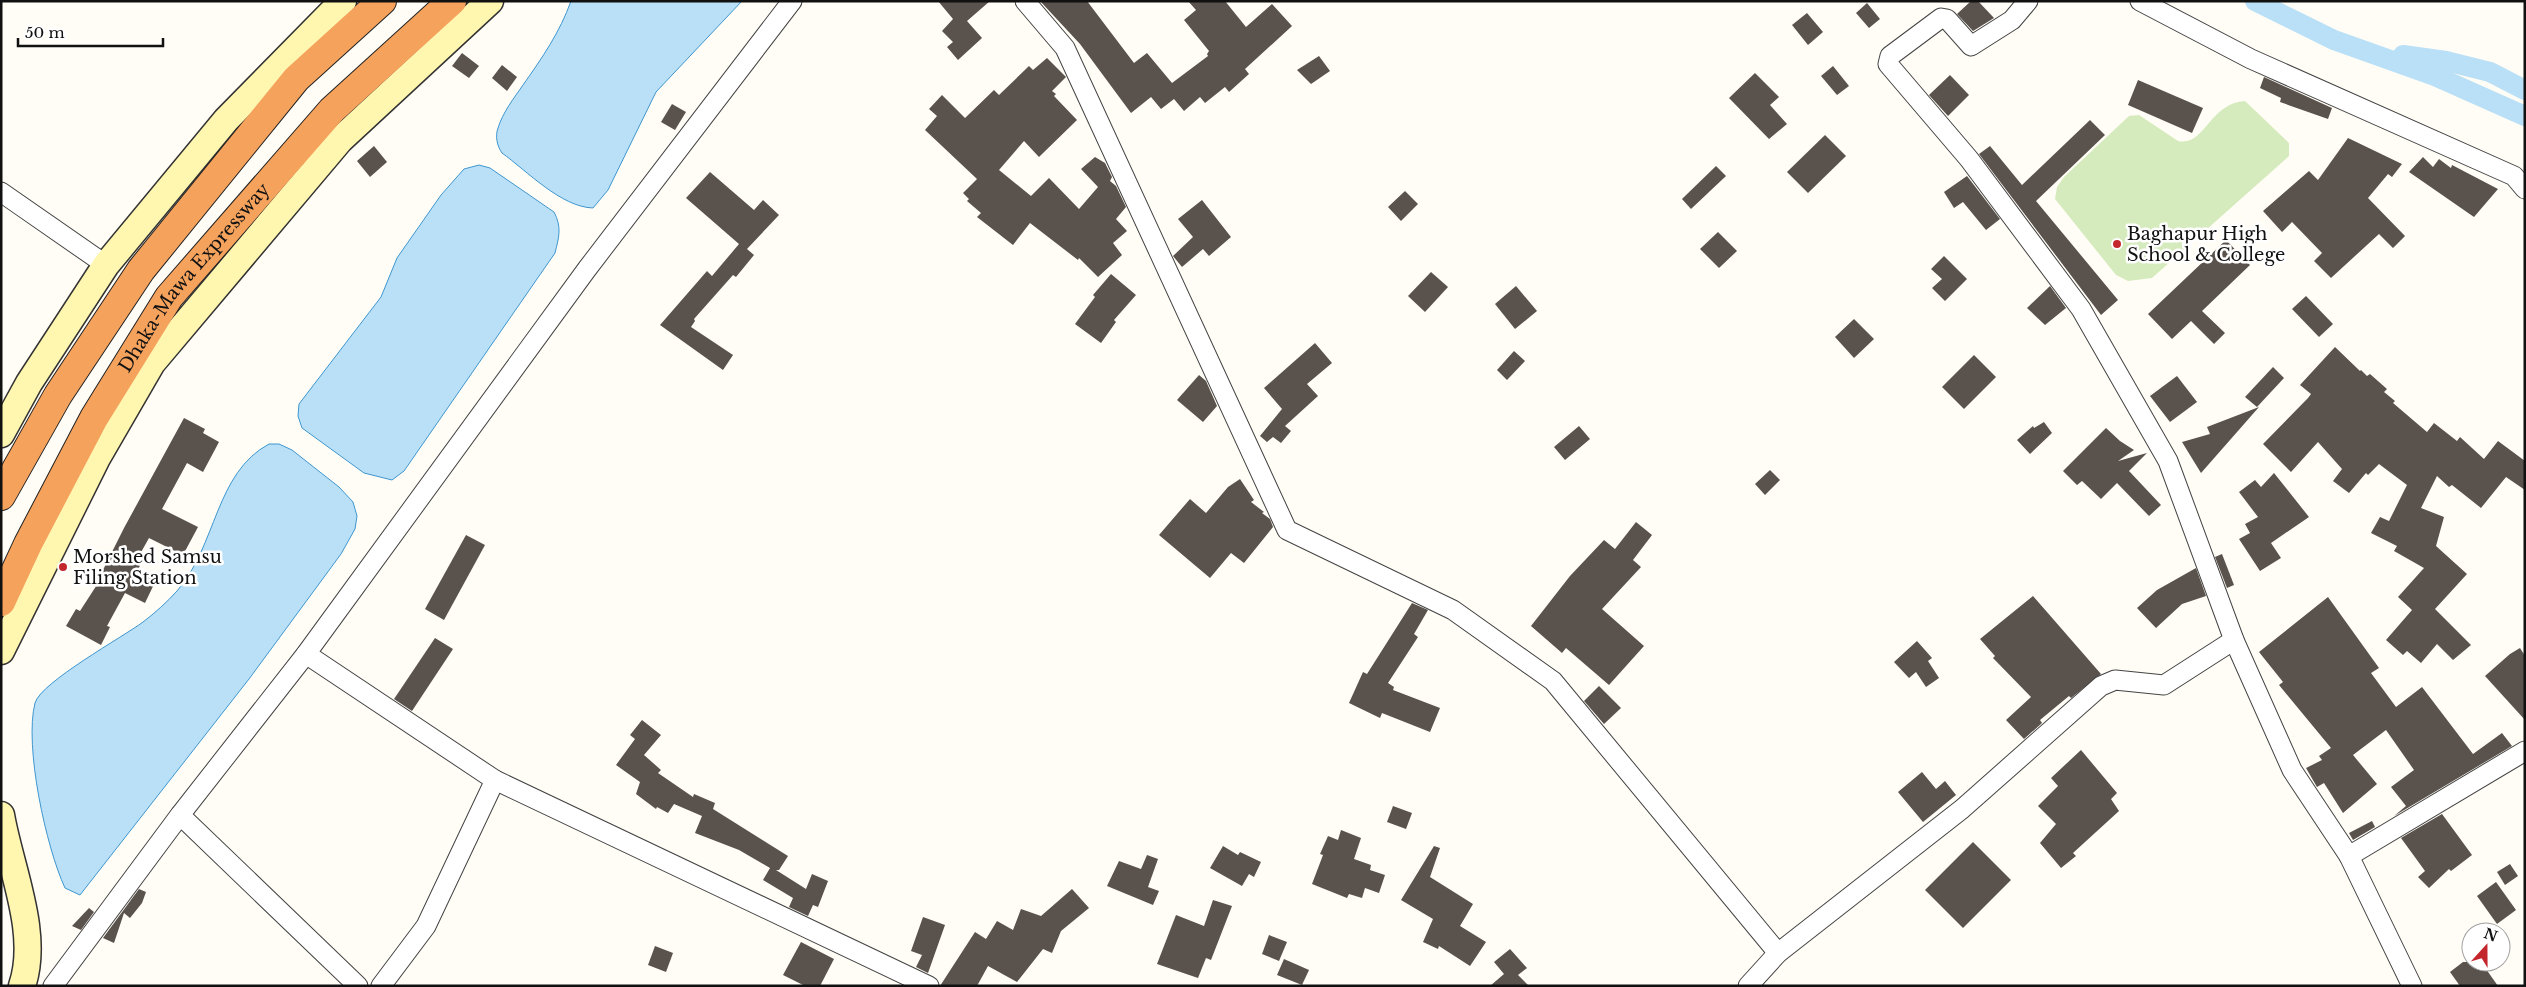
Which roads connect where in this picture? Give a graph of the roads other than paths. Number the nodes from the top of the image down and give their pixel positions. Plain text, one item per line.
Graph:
1 (343, 1) edge
2 (382, 1) edge
3 (452, 1) edge
4 (490, 1) edge
5 (792, 1) edge
6 (1025, 1) edge
7 (2028, 1) edge
8 (2140, 1) edge
9 (2525, 190) edge
10 (1, 192) edge
11 (106, 264) junction
12 (1, 434) edge
13 (1, 496) edge
14 (1, 602) edge
15 (2234, 640) junction
16 (1, 651) edge
17 (306, 654) junction
18 (2525, 751) edge
19 (495, 780) junction
20 (1, 815) edge
21 (180, 815) junction
22 (2349, 856) junction
23 (1778, 953) junction
24 (22, 986) edge
25 (53, 986) edge
26 (358, 986) edge
27 (381, 986) edge
28 (930, 986) edge
29 (1748, 986) edge
30 (2412, 986) edge

1 - 11 street
2 - 13 highway
3 - 14 highway, Dhaka-Mawa Expressway
4 - 16 street
5 - 17 street
6 - 23 street
7 - 15 street
8 - 9 street
10 - 11 street
11 - 12 street
15 - 22 street
15 - 23 street
17 - 19 street
17 - 21 street
18 - 22 street
19 - 27 street
19 - 28 street
20 - 24 street
21 - 25 street
21 - 26 street
22 - 30 street
23 - 29 street

